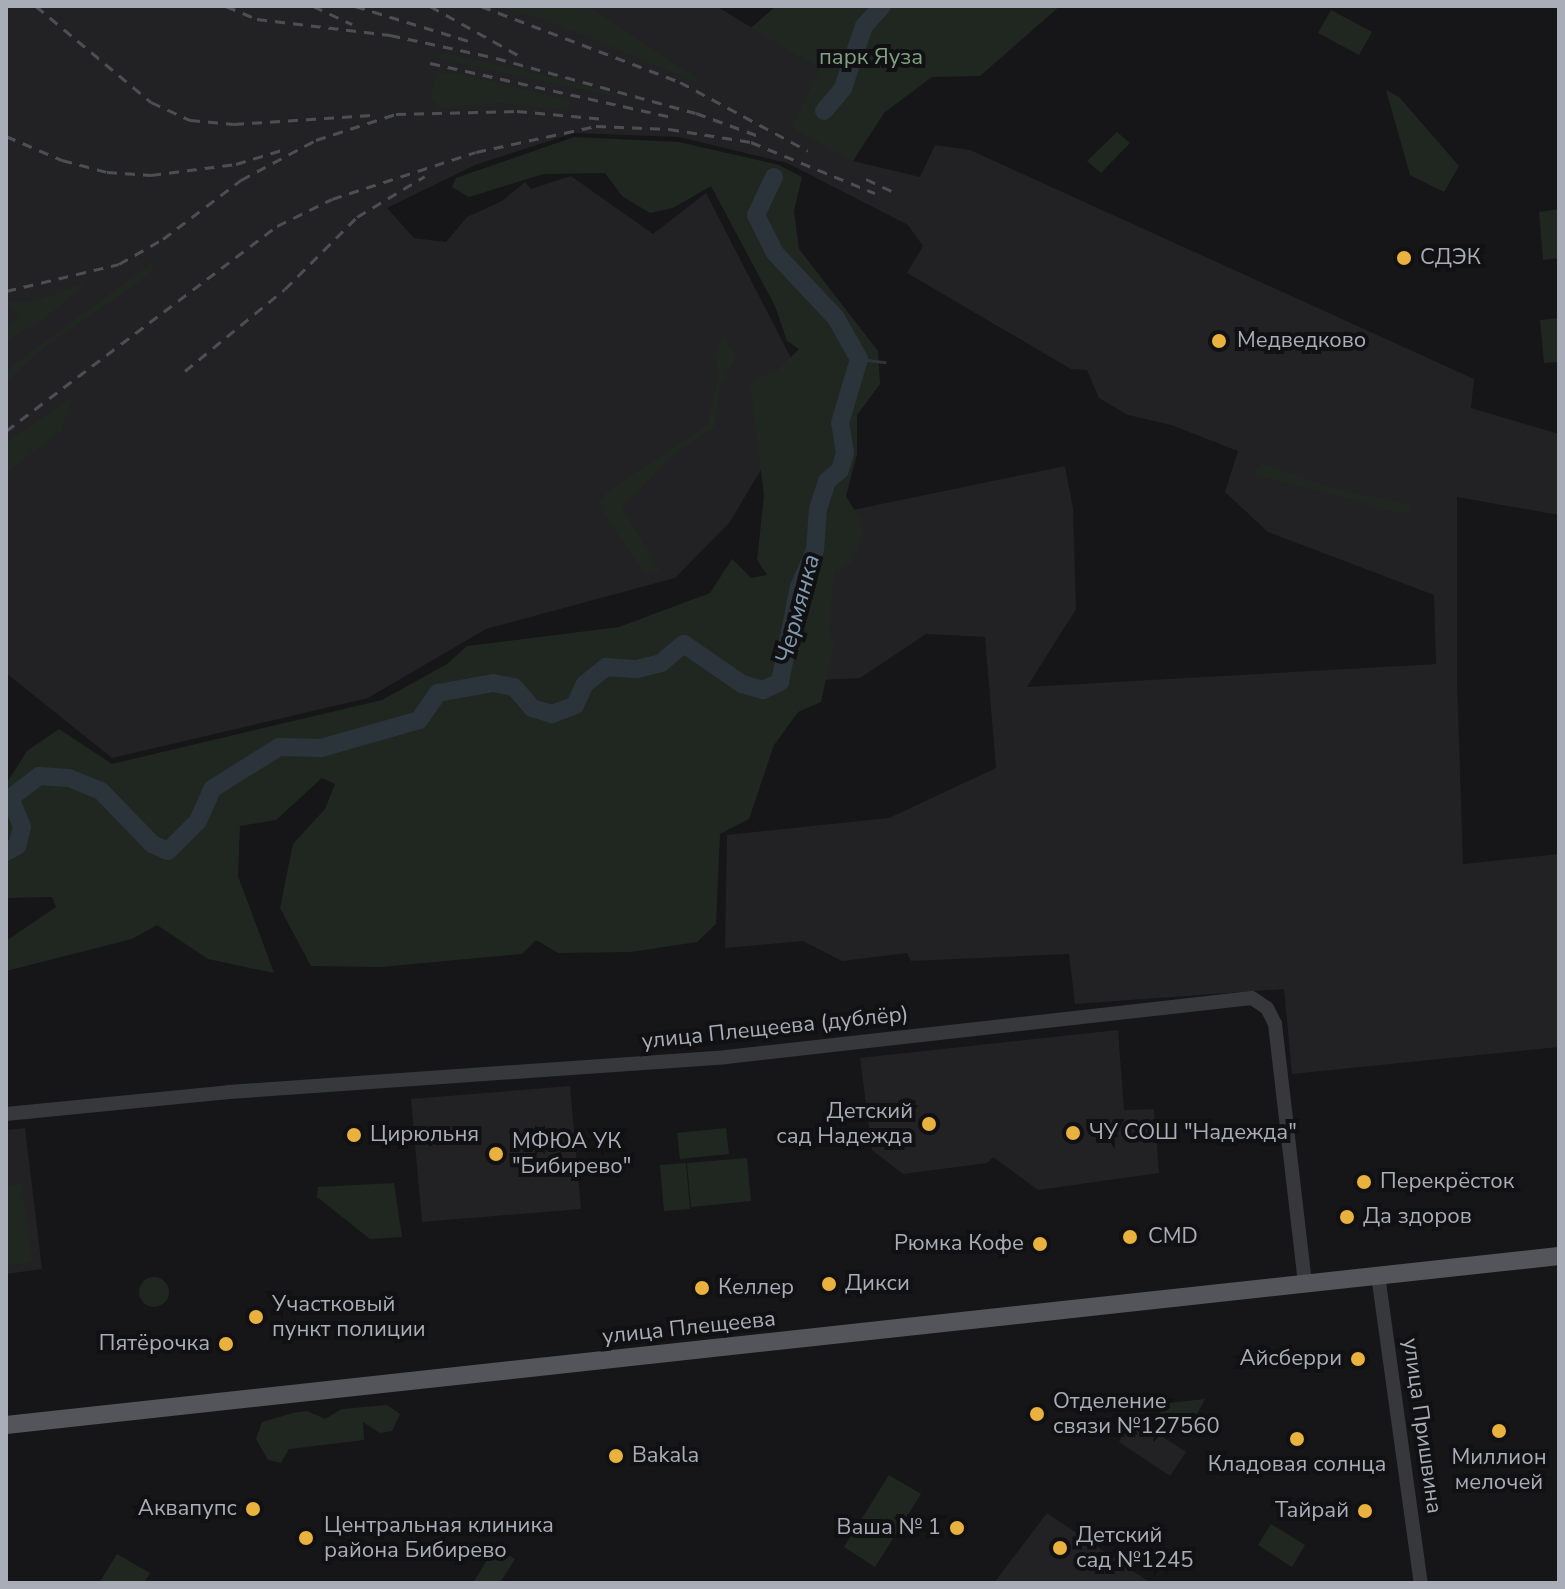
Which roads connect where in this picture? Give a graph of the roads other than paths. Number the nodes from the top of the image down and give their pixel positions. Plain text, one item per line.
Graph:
1 (6, 1114) edge
2 (1559, 1256) edge
3 (1378, 1275) junction
4 (1305, 1283) junction
5 (6, 1425) edge
6 (1421, 1583) edge

1 - 4 street, улица Плещеева (дублёр)
2 - 3 main road, улица Плещеева
3 - 4 main road, улица Плещеева
3 - 6 street, улица Пришвина
4 - 5 main road, улица Плещеева

